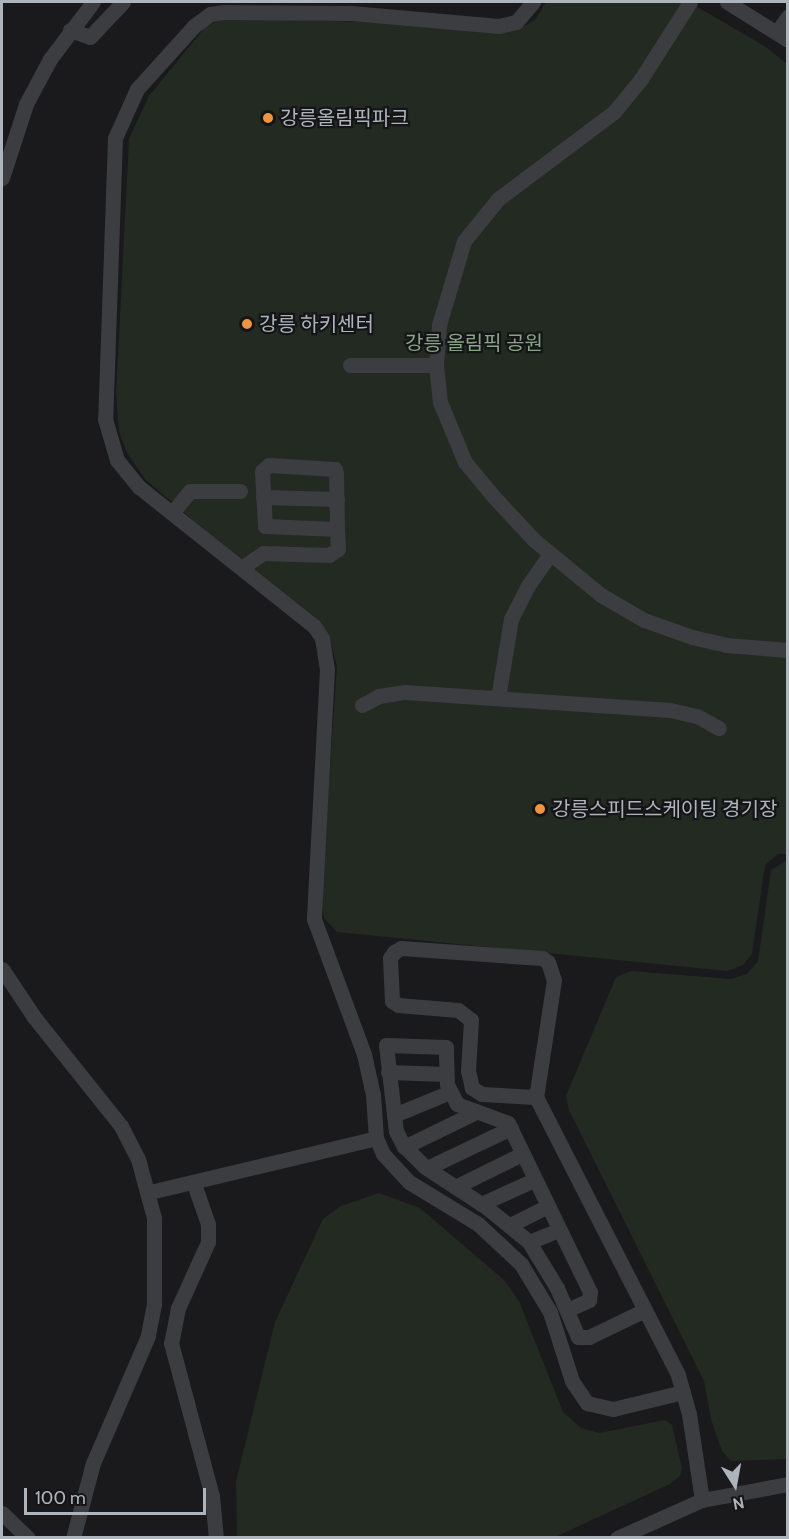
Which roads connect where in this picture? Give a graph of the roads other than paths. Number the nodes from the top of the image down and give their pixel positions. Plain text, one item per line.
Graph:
1 (93, 2) edge
2 (123, 2) edge
3 (534, 2) edge
4 (690, 2) edge
5 (727, 2) edge
6 (349, 7) edge
7 (788, 16) edge
8 (70, 30) junction
9 (782, 36) edge
10 (2, 178) edge
11 (350, 365) dead end
12 (436, 365) junction
13 (240, 490) dead end
14 (263, 497) junction
15 (337, 499) junction
16 (172, 513) junction
17 (338, 529) junction
18 (549, 554) junction
19 (241, 567) junction
20 (788, 650) edge
21 (498, 698) junction
22 (362, 705) dead end
23 (719, 728) dead end
24 (2, 969) edge
25 (388, 1072) junction
26 (446, 1074) junction
27 (450, 1092) junction
28 (536, 1097) junction
29 (476, 1112) junction
30 (394, 1115) junction
31 (511, 1128) junction
32 (376, 1138) junction
33 (405, 1147) junction
34 (522, 1154) junction
35 (427, 1168) junction
36 (534, 1180) junction
37 (194, 1184) junction
38 (455, 1187) junction
39 (150, 1192) junction
40 (482, 1204) junction
41 (546, 1206) junction
42 (510, 1225) junction
43 (558, 1230) junction
44 (529, 1242) junction
45 (567, 1310) junction
46 (645, 1310) junction
47 (683, 1392) junction
48 (788, 1484) edge
49 (702, 1500) junction
50 (2, 1513) edge
51 (28, 1538) edge
52 (73, 1538) edge
53 (216, 1538) edge
54 (617, 1538) edge

1 - 8 street
2 - 8 street
3 - 6 street
4 - 12 street
5 - 9 street
6 - 16 street
7 - 9 street
8 - 10 street
11 - 12 street
12 - 18 street
13 - 16 street
14 - 15 street
14 - 15 street
14 - 17 street
15 - 17 street
16 - 19 street
17 - 19 street
18 - 20 street
18 - 21 street
19 - 32 street
21 - 22 street
21 - 23 street
24 - 39 street
25 - 26 street
25 - 26 street
25 - 30 street
26 - 27 street
27 - 29 street
27 - 30 street
28 - 28 street
28 - 46 street
29 - 31 street
29 - 33 street
30 - 33 street
31 - 34 street
31 - 35 street
32 - 37 street
32 - 47 street
33 - 35 street
34 - 36 street
34 - 38 street
35 - 38 street
36 - 40 street
36 - 41 street
37 - 39 street
37 - 53 street
38 - 40 street
39 - 52 street
40 - 42 street
41 - 42 street
41 - 43 street
42 - 44 street
43 - 44 street
43 - 45 street
44 - 45 street
45 - 46 street
46 - 47 street
47 - 49 street
48 - 49 street
49 - 54 street
50 - 51 street

